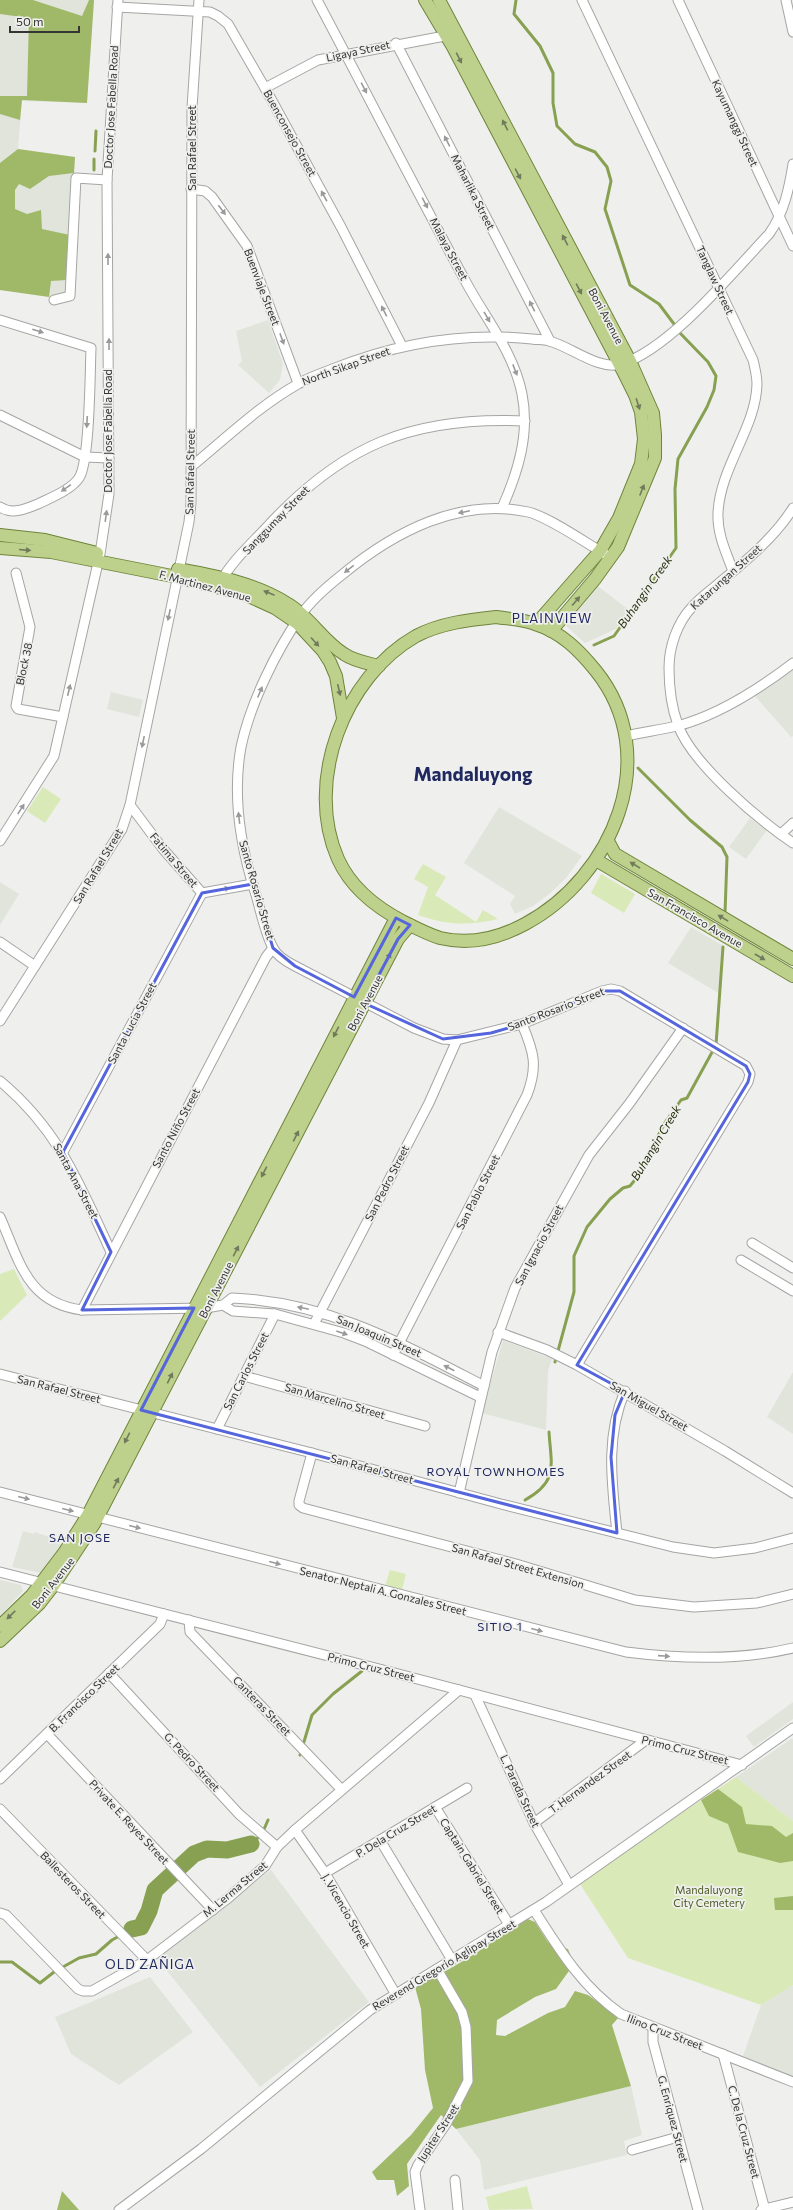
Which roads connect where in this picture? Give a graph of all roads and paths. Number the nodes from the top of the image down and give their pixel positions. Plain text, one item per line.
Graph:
1 (199, 0) edge
2 (317, 0) edge
3 (425, 0) edge
4 (439, 0) edge
5 (582, 0) edge
6 (678, 0) edge
7 (786, 0) edge
8 (118, 3) edge
9 (198, 11) junction
10 (793, 32) edge
11 (452, 34) junction
12 (396, 43) junction
13 (346, 54) junction
14 (265, 88) junction
15 (793, 164) edge
16 (108, 180) junction
17 (191, 189) junction
18 (779, 220) junction
19 (793, 246) edge
20 (718, 287) junction
21 (54, 300) dead end
22 (0, 320) edge
23 (497, 335) junction
24 (550, 341) junction
25 (402, 346) junction
26 (625, 363) junction
27 (298, 383) junction
28 (0, 415) edge
29 (525, 421) junction
30 (85, 457) junction
31 (109, 458) junction
32 (192, 466) junction
33 (0, 508) edge
34 (502, 508) junction
35 (793, 508) edge
36 (0, 535) edge
37 (0, 548) edge
38 (600, 551) junction
39 (100, 558) junction
40 (611, 558) junction
41 (733, 572) junction
42 (16, 573) dead end
43 (178, 573) junction
44 (221, 583) junction
45 (299, 618) junction
46 (536, 624) junction
47 (551, 631) junction
48 (793, 663) edge
49 (379, 666) junction
50 (63, 717) junction
51 (343, 718) junction
52 (678, 726) junction
53 (626, 736) junction
54 (130, 805) junction
55 (793, 823) edge
56 (781, 834) junction
57 (608, 841) junction
58 (0, 842) edge
59 (793, 843) edge
60 (596, 860) junction
61 (253, 884) junction
62 (202, 893) junction
63 (396, 918) junction
64 (410, 925) junction
65 (0, 942) edge
66 (273, 948) junction
67 (793, 959) edge
68 (36, 966) junction
69 (793, 976) edge
70 (359, 1000) junction
71 (0, 1021) edge
72 (522, 1024) junction
73 (683, 1028) junction
74 (457, 1040) junction
75 (0, 1082) edge
76 (63, 1152) junction
77 (0, 1217) edge
78 (752, 1243) dead end
79 (111, 1252) junction
80 (741, 1260) dead end
81 (793, 1268) edge
82 (793, 1291) edge
83 (223, 1305) junction
84 (200, 1308) junction
85 (82, 1310) junction
86 (320, 1312) junction
87 (275, 1314) junction
88 (314, 1324) junction
89 (498, 1332) junction
90 (400, 1343) junction
91 (393, 1355) junction
92 (577, 1365) junction
93 (0, 1374) edge
94 (244, 1376) junction
95 (484, 1386) junction
96 (625, 1391) junction
97 (480, 1397) junction
98 (147, 1411) junction
99 (425, 1426) dead end
100 (217, 1429) junction
101 (312, 1453) junction
102 (0, 1492) edge
103 (459, 1493) junction
104 (793, 1494) edge
105 (93, 1516) junction
106 (617, 1533) junction
107 (793, 1538) edge
108 (0, 1572) edge
109 (42, 1583) junction
110 (53, 1586) junction
111 (793, 1594) edge
112 (164, 1614) junction
113 (189, 1620) junction
114 (0, 1626) edge
115 (0, 1641) edge
116 (793, 1648) edge
117 (109, 1673) junction
118 (459, 1690) junction
119 (475, 1695) junction
120 (793, 1728) edge
121 (47, 1734) junction
122 (646, 1740) junction
123 (742, 1765) junction
124 (0, 1779) edge
125 (467, 1788) dead end
126 (341, 1789) junction
127 (435, 1807) junction
128 (0, 1809) edge
129 (534, 1823) junction
130 (294, 1830) junction
131 (380, 1840) junction
132 (277, 1847) junction
133 (325, 1873) junction
134 (569, 1885) junction
135 (212, 1910) junction
136 (534, 1910) junction
137 (0, 1913) edge
138 (510, 1926) junction
139 (147, 1960) junction
140 (452, 1960) junction
141 (437, 1969) junction
142 (395, 1993) junction
143 (653, 2028) junction
144 (723, 2054) junction
145 (793, 2082) edge
146 (678, 2137) junction
147 (632, 2150) dead end
148 (455, 2180) dead end
149 (793, 2202) edge
150 (119, 2210) edge
151 (420, 2210) edge
152 (458, 2210) edge
153 (698, 2210) edge
154 (763, 2210) edge

1 - 9 street, San Rafael Street
2 - 13 street, Malaya Street
3 - 11 main road, Boni Avenue
4 - 11 main road, Boni Avenue
5 - 20 street, Tanglaw Street
6 - 18 street, Kayumanggi Street
7 - 10 street
8 - 9 street, Buenconsejo Street
8 - 16 street, Doctor Jose Fabella Road
9 - 14 street, Buenconsejo Street
9 - 17 street, San Rafael Street
11 - 12 street, Ligaya Street
11 - 26 main road, Boni Avenue
12 - 13 street, Ligaya Street
24 -> 12 street, Maharlika Street
13 - 14 street, Ligaya Street
13 -> 23 street, Malaya Street
25 -> 14 street, Buenconsejo Street
15 - 18 street
16 - 21 street
31 -> 16 street, Doctor Jose Fabella Road
17 -> 27 street, Buenviaje Street
17 - 32 street, San Rafael Street
18 - 19 street, Kayumanggi Street
18 - 20 street
20 - 26 street
20 - 41 street, Tanglaw Street
22 -> 30 street
23 - 24 street, North Sikap Street
23 - 25 street, North Sikap Street
23 -> 29 street, Malaya Street
24 - 26 street, North Sikap Street
25 - 27 street, North Sikap Street
26 -> 38 main road, Boni Avenue
40 -> 26 main road, Boni Avenue
27 - 32 street, North Sikap Street
28 - 30 street
29 - 34 street, Malaya Street
29 - 44 street, Sanggumay Street
30 - 31 street
30 -> 33 street
39 -> 31 street, Doctor Jose Fabella Road
32 - 43 street, San Rafael Street
34 - 38 street, Santo Rosario Street
34 -> 45 street, Santo Rosario Street
35 - 41 street, Katarungan Street
36 - 39 main road, F. Martinez Avenue
37 -> 39 main road, F. Martinez Avenue
38 - 40 street, Santo Rosario Street
38 - 46 main road, Boni Avenue
39 - 43 main road, F. Martinez Avenue
50 -> 39 street, Doctor Jose Fabella Road
47 -> 40 main road, Boni Avenue
41 - 52 street, Katarungan Street
42 - 50 street, Block 38
43 - 44 main road, F. Martinez Avenue
43 -> 54 street, San Rafael Street
44 - 45 main road, F. Martinez Avenue
45 - 49 main road, F. Martinez Avenue
45 -> 51 main road, F. Martinez Avenue
61 -> 45 street, Santo Rosario Street
46 - 47 main road
46 - 49 main road
47 - 53 main road
48 - 52 street
49 - 51 main road
58 -> 50 street, Doctor Jose Fabella Road
51 - 63 main road
52 - 53 street
52 - 56 street, Katarungan Street
53 - 57 main road
54 - 62 street, Fatima Street
54 - 68 street, San Rafael Street
55 - 56 street
56 - 59 street, Katarungan Street
57 - 60 main road
67 -> 57 main road, San Francisco Avenue
60 - 64 main road
60 -> 69 main road, San Francisco Avenue
62 -> 61 street, Fatima Street
61 - 66 street, Santo Rosario Street
62 - 76 street, Santa Lucia Street
63 - 64 main road
63 - 70 main road, Boni Avenue
70 -> 64 main road, Boni Avenue
65 - 68 street
66 - 70 street, Santo Rosario Street
66 - 79 street, Santo Niño Street
68 - 71 street, San Rafael Street
70 - 74 street, Santo Rosario Street
70 - 84 main road, Boni Avenue
72 - 73 street, Santo Rosario Street
72 - 74 street, Santo Rosario Street
72 - 90 street, San Pablo Street
73 - 89 street, San Ignacio Street
73 - 92 street, Santo Rosario Street
74 - 86 street, San Pedro Street
75 - 76 street, Santa Ana Street
76 - 79 street, Santa Ana Street
77 - 85 street, San Joaquin Street
78 - 81 street
79 - 85 street, Santo Niño Street
80 - 82 street
83 - 84 street, San Joaquin Street
86 -> 83 street, San Joaquin Street
83 - 87 street, San Joaquin Street
84 - 85 street, San Joaquin Street
84 - 98 main road, Boni Avenue
86 - 88 street, San Pedro Street
86 - 90 street, San Joaquin Street
87 - 88 street, San Joaquin Street
87 - 94 street, San Carlos Street
88 -> 91 street, San Joaquin Street
89 - 92 street, San Miguel Street
89 - 95 street, San Ignacio Street
90 - 91 street, San Pablo Street
95 -> 90 street, San Joaquin Street
91 - 97 street, San Joaquin Street
92 - 96 street, San Miguel Street
93 - 98 street, San Rafael Street
94 - 99 street, San Marcelino Street
94 - 100 street, San Carlos Street
95 - 97 street, San Ignacio Street
96 - 104 street, San Miguel Street
96 - 106 street
97 - 103 street, San Ignacio Street
98 - 100 street, San Rafael Street
98 - 105 main road, Boni Avenue
100 - 101 street, San Rafael Street
101 - 103 street, San Rafael Street
101 - 111 street, San Rafael Street Extension
102 -> 105 street, Senator Neptali A. Gonzales Street
103 - 106 street, San Rafael Street
105 - 109 main road, Boni Avenue
105 - 110 main road, Boni Avenue
105 -> 116 street, Senator Neptali A. Gonzales Street
106 - 107 street, San Rafael Street
108 - 109 street, Primo Cruz Street
109 - 110 street, Primo Cruz Street
109 -> 114 main road, Boni Avenue
110 - 112 street, Primo Cruz Street
110 - 115 main road, Boni Avenue
112 - 113 street, Primo Cruz Street
112 - 117 street, B. Francisco Street
113 - 118 street, Primo Cruz Street
113 - 126 street, Canteras Street
117 - 121 street, B. Francisco Street
117 - 132 street, G. Pedro Street
118 - 119 street, Primo Cruz Street
118 - 126 street, M. Lerma Street
119 - 122 street, Primo Cruz Street
119 - 129 street, L. Parada Street
120 - 123 street, Reverend Gregorio Aglipay Street
121 - 124 street, B. Francisco Street
121 - 135 street, Private E. Reyes Street
122 - 123 street, Primo Cruz Street
122 - 129 street, T. Hernandez Street
123 - 134 street, Reverend Gregorio Aglipay Street
125 - 127 street, P. Dela Cruz Street
126 - 130 street, M. Lerma Street
127 - 131 street, P. Dela Cruz Street
127 - 138 street, Captain Gabriel Street
128 - 139 street, Ballesteros Street
129 - 134 street, L. Parada Street
130 - 132 street, M. Lerma Street
130 - 133 street, J. Vicencio Street
131 - 133 street, P. Dela Cruz Street
131 - 140 street
132 - 135 street, M. Lerma Street
133 - 142 street, J. Vicencio Street
134 - 136 street, Reverend Gregorio Aglipay Street
135 - 139 street, M. Lerma Street
136 - 138 street, Reverend Gregorio Aglipay Street
136 - 143 street, Ilino Cruz Street
137 - 139 street, M. Lerma Street
138 - 140 street, Reverend Gregorio Aglipay Street
140 - 141 street, Reverend Gregorio Aglipay Street
141 - 142 street, Reverend Gregorio Aglipay Street
141 - 151 street, Jupiter Street
142 - 150 street, Reverend Gregorio Aglipay Street
143 - 144 street, Ilino Cruz Street
143 - 146 street, G. Enriquez Street
144 - 145 street, Ilino Cruz Street
144 - 154 street, C. De la Cruz Street
146 - 147 street
146 - 153 street, G. Enriquez Street
148 - 152 street
149 - 154 street

